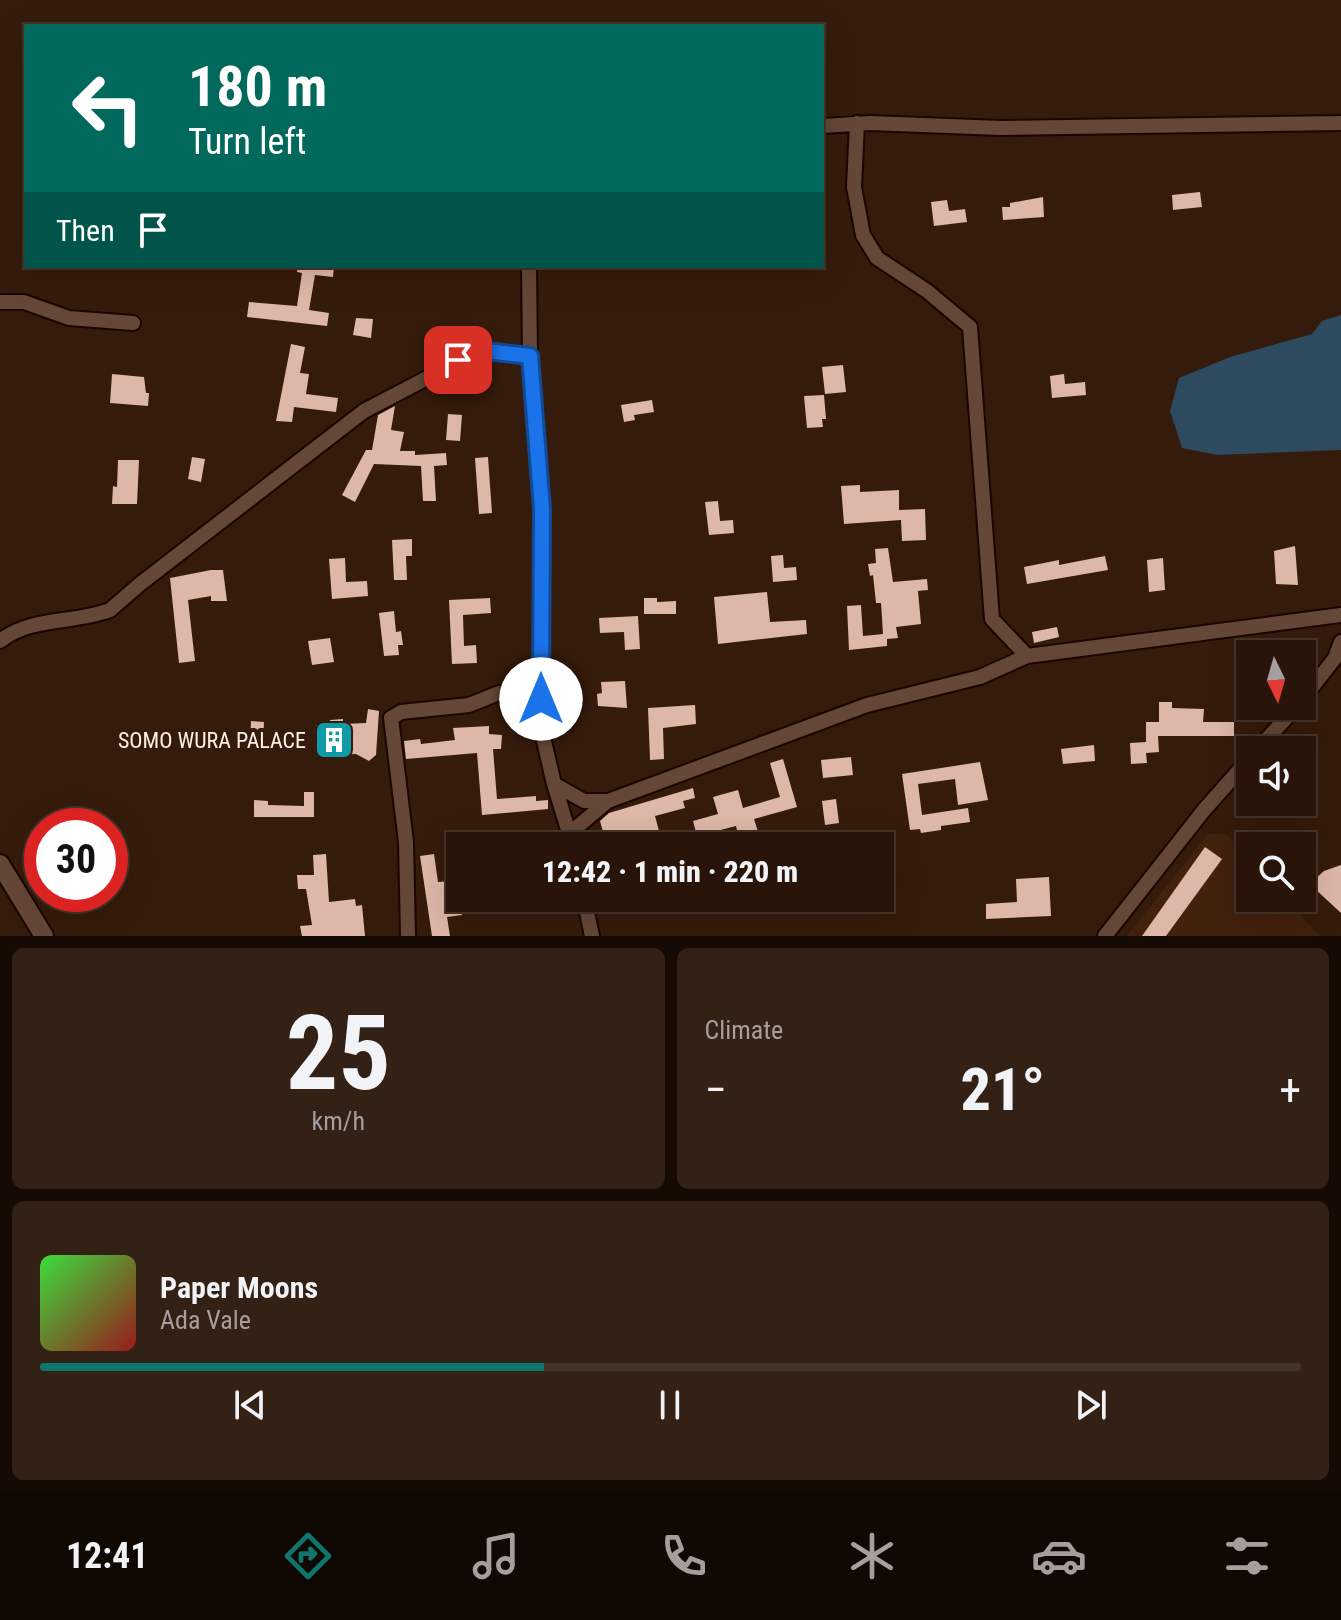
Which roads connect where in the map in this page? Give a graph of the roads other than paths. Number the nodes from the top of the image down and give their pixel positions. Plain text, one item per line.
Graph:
1 (857, 123) junction
2 (1341, 123) edge
3 (824, 126) edge
4 (529, 268) edge
5 (0, 302) edge
6 (133, 323) dead end
7 (530, 356) junction
8 (1341, 615) edge
9 (0, 641) edge
10 (1341, 642) edge
11 (1027, 656) junction
12 (1316, 682) edge
13 (541, 699) junction
14 (1284, 720) edge
15 (1270, 736) edge
16 (1236, 774) edge
17 (554, 784) junction
18 (608, 801) junction
19 (570, 832) edge
20 (579, 832) edge
21 (0, 864) edge
22 (587, 912) edge
23 (44, 936) edge
24 (408, 936) edge
25 (592, 936) edge
26 (1105, 936) edge

1 - 2 street
1 - 3 street
1 - 11 street
4 - 7 street
5 - 6 street
7 - 9 street
7 - 13 street
8 - 11 street
10 - 12 street
11 - 18 street
13 - 17 street
13 - 24 street
14 - 15 street
16 - 26 street
17 - 18 street
17 - 19 street
18 - 20 street
21 - 23 street
22 - 25 street

